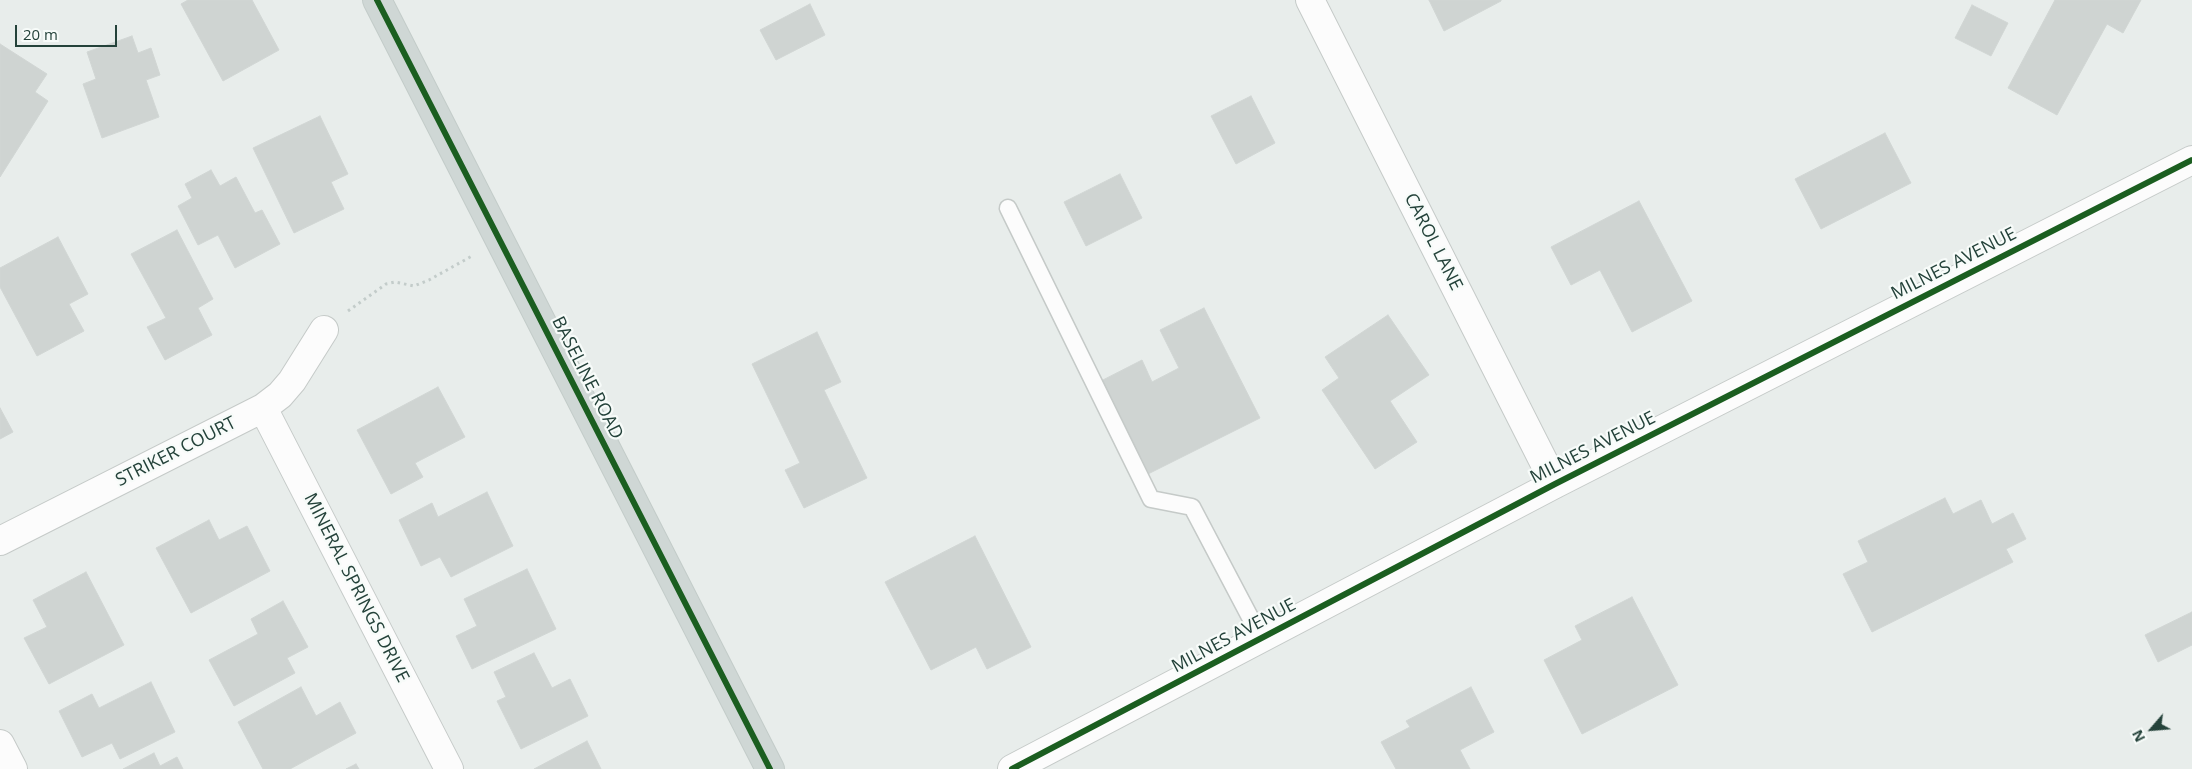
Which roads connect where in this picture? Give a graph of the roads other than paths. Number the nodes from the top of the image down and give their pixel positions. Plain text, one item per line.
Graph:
1 (377, 0) edge
2 (1310, 0) edge
3 (2192, 160) edge
4 (1008, 208) dead end
5 (324, 330) road end
6 (263, 408) junction
7 (1555, 484) junction
8 (0, 542) edge
9 (1261, 638) junction
10 (0, 744) edge
11 (13, 769) edge
12 (449, 769) edge
13 (770, 769) edge
14 (1012, 769) edge

1 - 13 main road, BASELINE ROAD
2 - 7 street, CAROL LANE
3 - 7 street, MILNES AVENUE
4 - 9 lane
5 - 6 street, STRIKER COURT
6 - 8 street, STRIKER COURT
6 - 12 street, MINERAL SPRINGS DRIVE
7 - 9 street, MILNES AVENUE
9 - 14 street, MILNES AVENUE
10 - 11 street

